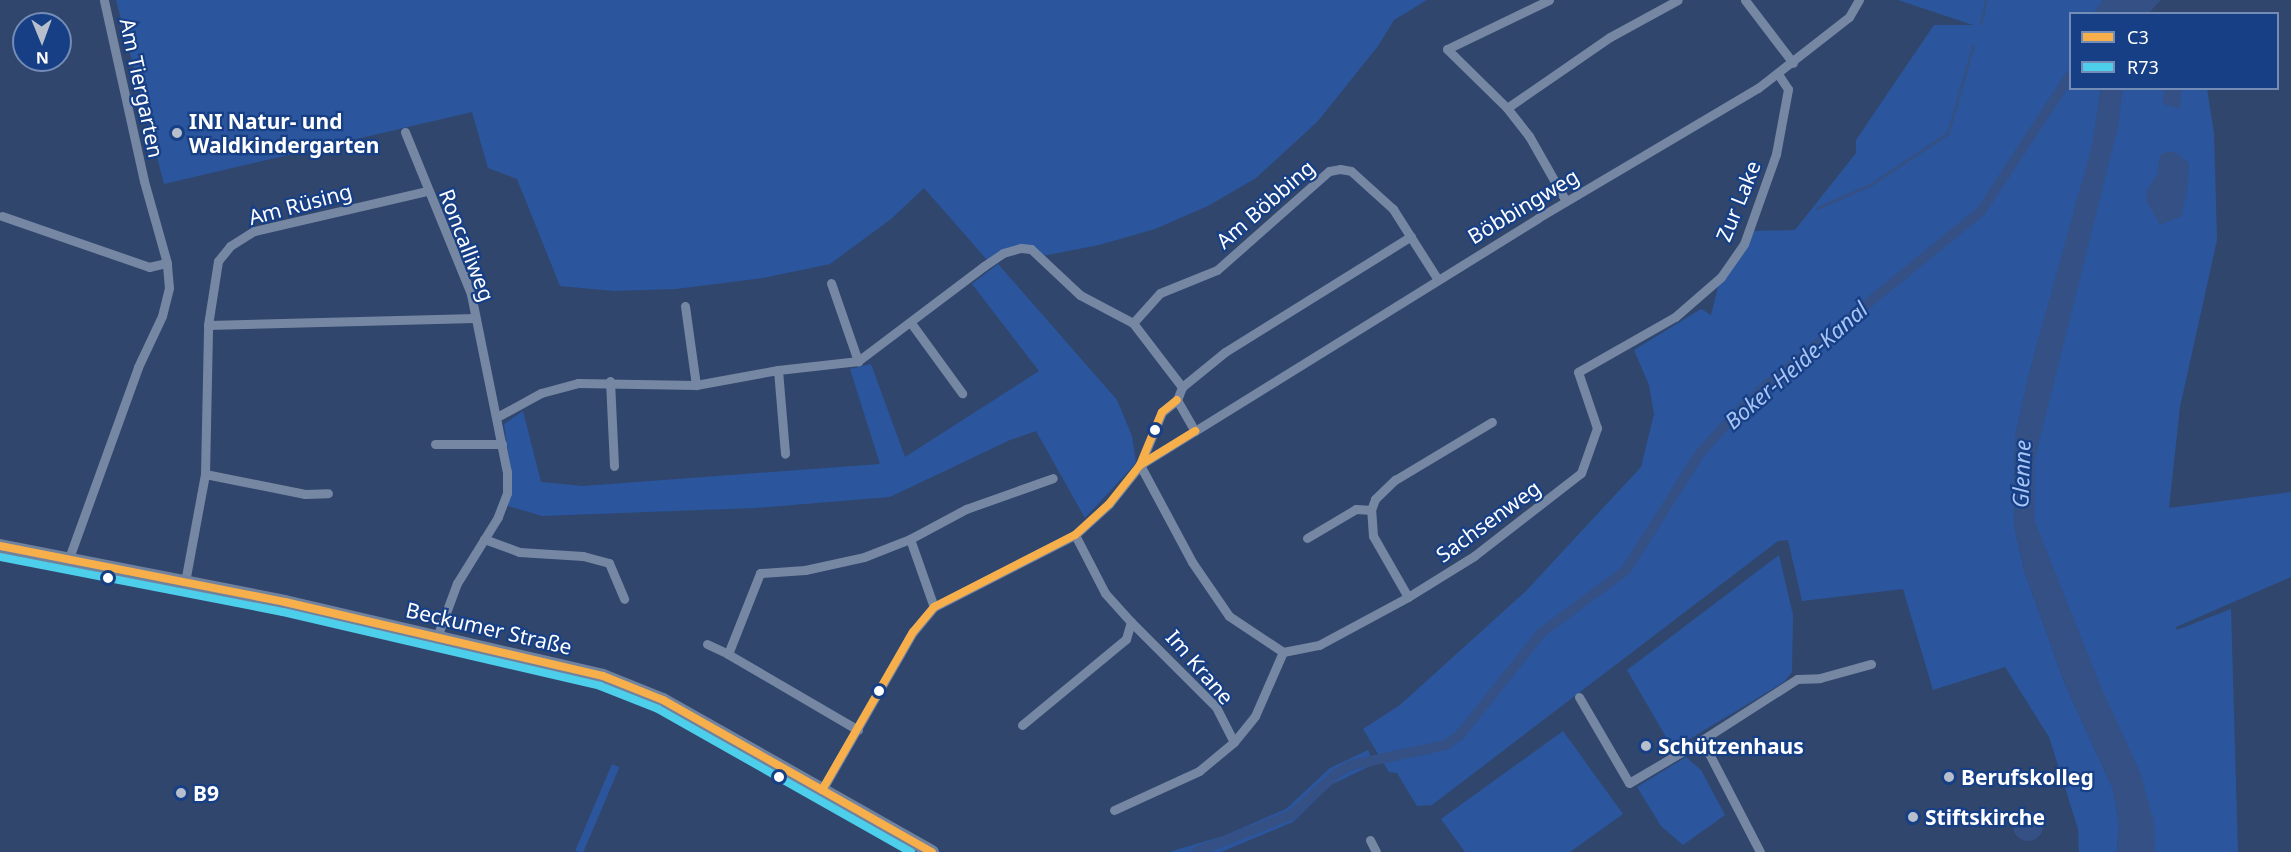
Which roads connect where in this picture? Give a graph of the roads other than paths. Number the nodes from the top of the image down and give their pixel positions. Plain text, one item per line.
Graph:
1 (104, 0) edge
2 (1549, 0) edge
3 (1678, 0) edge
4 (1745, 0) edge
5 (1859, 0) edge
6 (1793, 63) junction
7 (1778, 74) junction
8 (1507, 108) junction
9 (405, 132) dead end
10 (427, 191) junction
11 (1566, 201) junction
12 (2, 216) dead end
13 (1411, 236) junction
14 (167, 263) junction
15 (1437, 280) junction
16 (831, 283) dead end
17 (685, 306) dead end
18 (475, 318) junction
19 (1133, 323) junction
20 (911, 324) junction
21 (208, 325) junction
22 (858, 361) junction
23 (778, 370) junction
24 (1578, 372) joint
25 (610, 381) junction
26 (696, 385) junction
27 (1182, 387) junction
28 (962, 393) dead end
29 (1177, 400) junction
30 (498, 417) junction
31 (1492, 422) dead end
32 (1195, 431) junction
33 (435, 444) dead end
34 (502, 444) junction
35 (785, 454) dead end
36 (1140, 465) junction
37 (614, 466) dead end
38 (205, 474) junction
39 (1053, 478) dead end
40 (328, 493) dead end
41 (1371, 510) junction
42 (1075, 535) junction
43 (1307, 538) dead end
44 (484, 539) junction
45 (910, 539) junction
46 (0, 546) edge
47 (69, 558) junction
48 (185, 582) junction
49 (1408, 597) junction
50 (624, 599) dead end
51 (934, 607) junction
52 (1131, 622) junction
53 (437, 637) junction
54 (707, 644) dead end
55 (1283, 652) junction
56 (728, 654) junction
57 (1870, 664) dead end
58 (1579, 697) dead end
59 (1022, 725) dead end
60 (858, 730) junction
61 (1702, 740) junction
62 (1234, 742) junction
63 (822, 790) junction
64 (1114, 810) dead end
65 (1370, 840) dead end
66 (932, 852) edge
67 (1376, 852) edge
68 (1760, 852) edge

1 - 14 street, Am Tiergarten
2 - 8 street
3 - 8 street
4 - 6 street
5 - 6 street, Böbbingweg
6 - 7 street, Böbbingweg
7 - 11 street, Böbbingweg
7 - 24 street, Zur Lake
8 - 11 street
9 - 10 street, Roncalliweg
10 - 18 street, Roncalliweg
10 - 21 street, Am Rüsing
11 - 15 street, Böbbingweg
12 - 14 street
13 - 15 street, Am Böbbing
13 - 19 street, Am Böbbing
13 - 27 street
14 - 47 street, Am Tiergarten
15 - 32 street, Böbbingweg
16 - 22 street
17 - 26 street
18 - 21 street
18 - 30 street, Roncalliweg
19 - 20 street
19 - 27 street
20 - 22 street
20 - 28 street
21 - 38 street, Am Rüsing
22 - 23 street
23 - 26 street
23 - 35 street
24 - 49 street, Sachsenweg
25 - 26 street
25 - 30 street
25 - 37 street
27 - 29 street
29 - 32 street
29 - 36 street, Böbbingweg
30 - 34 street, Roncalliweg
31 - 41 street
32 - 36 street, Böbbingweg
33 - 34 street
34 - 44 street, Roncalliweg
36 - 42 street, Böbbingweg
36 - 55 street
38 - 40 street
38 - 48 street, Am Rüsing
39 - 45 street
41 - 43 street
41 - 49 street
42 - 51 street, Böbbingweg
42 - 52 street, Im Krane
44 - 50 street
44 - 53 street, Roncalliweg
45 - 51 street
45 - 56 street
46 - 47 main road, Beckumer Straße
47 - 48 main road, Beckumer Straße
48 - 53 main road, Beckumer Straße
49 - 55 street, Sachsenweg
51 - 60 street, Böbbingweg
52 - 59 street
52 - 62 street, Im Krane
53 - 63 main road, Beckumer Straße
54 - 56 street
55 - 62 street
56 - 60 street
57 - 61 street
58 - 61 street
60 - 63 street, Böbbingweg
61 - 68 street
62 - 64 street
63 - 66 main road, Beckumer Straße
65 - 67 street

